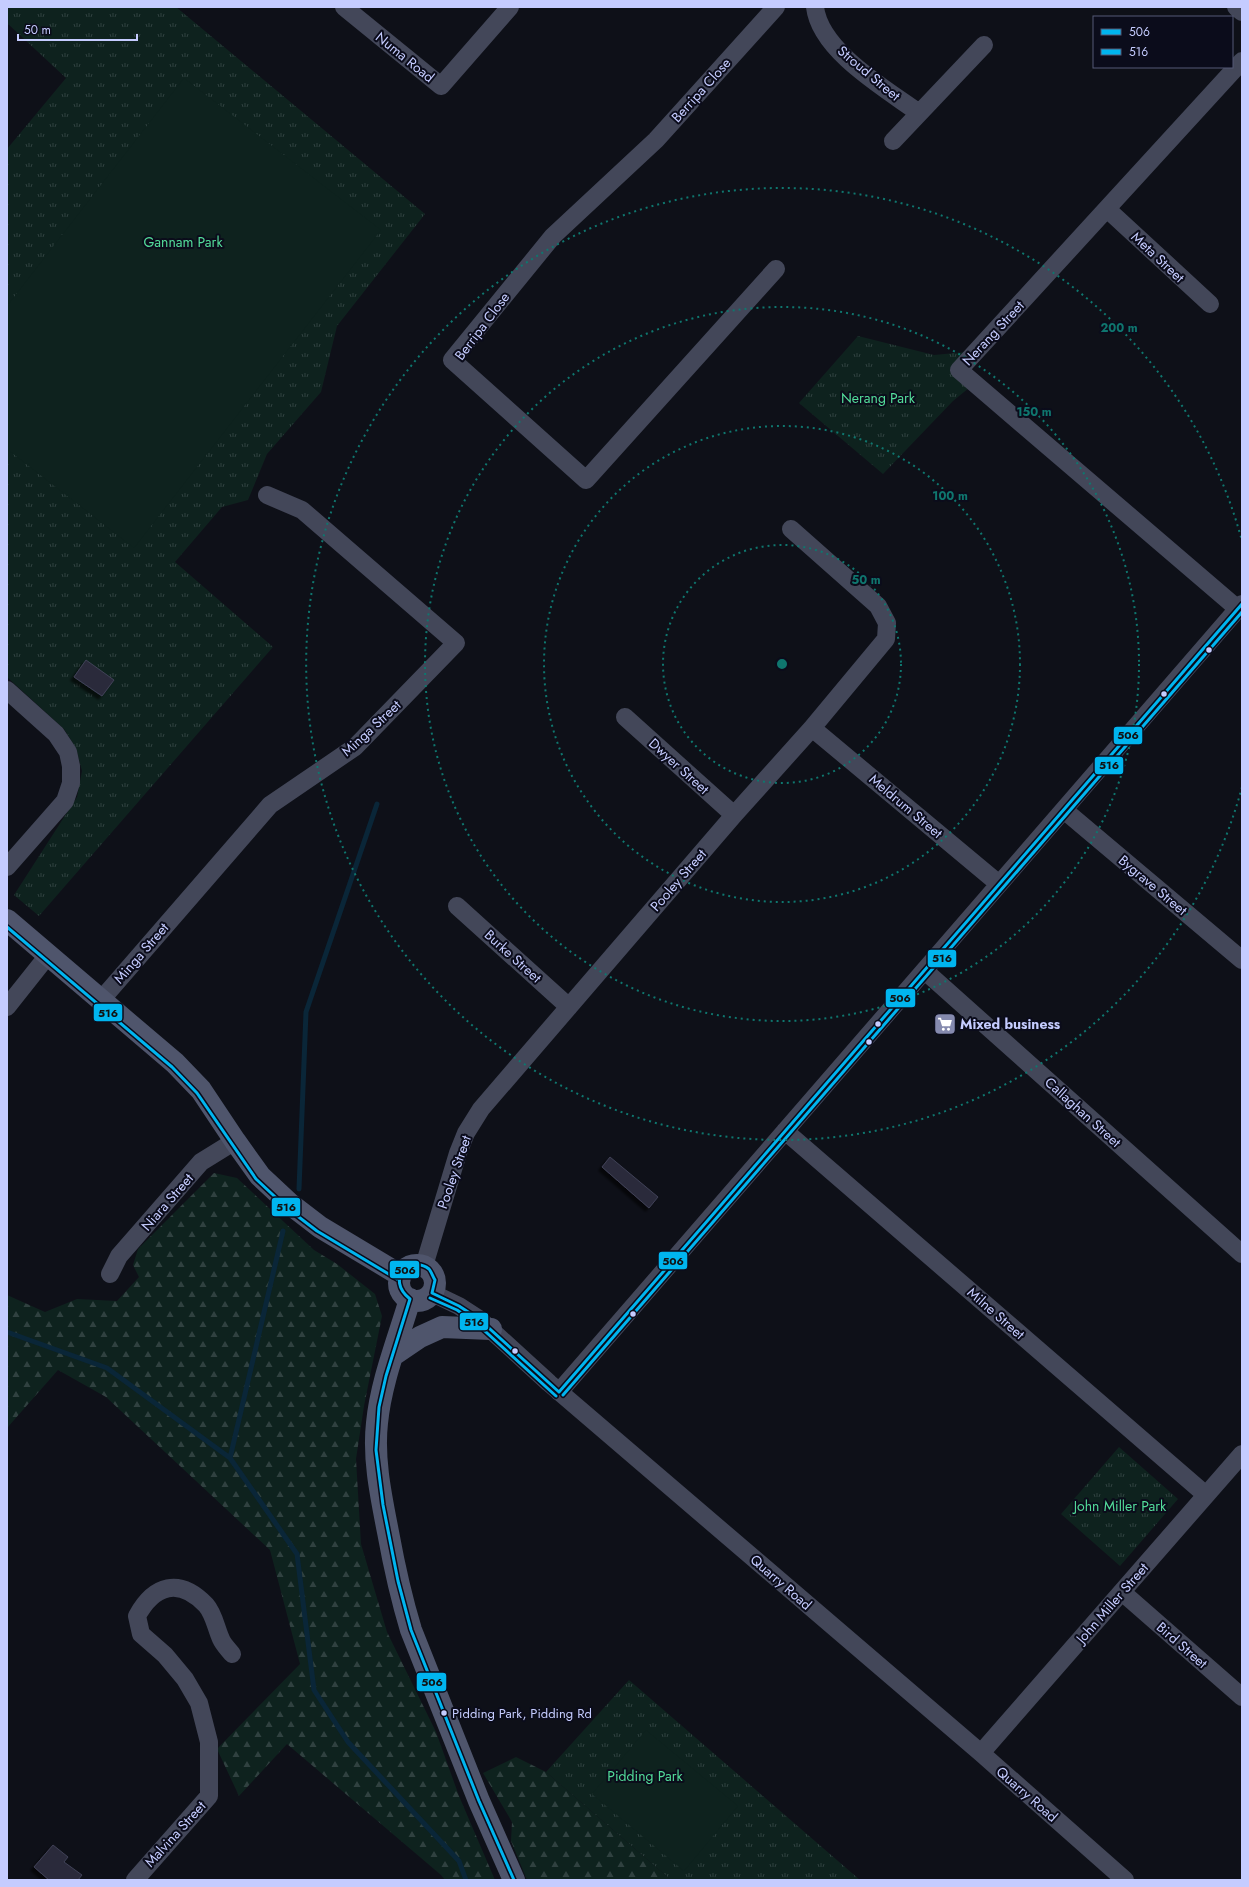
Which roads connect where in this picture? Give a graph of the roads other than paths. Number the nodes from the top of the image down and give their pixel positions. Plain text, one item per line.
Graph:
1 (344, 7) edge
2 (510, 7) edge
3 (776, 7) edge
4 (815, 7) edge
5 (1236, 7) edge
6 (1242, 12) edge
7 (984, 45) dead end
8 (1242, 61) edge
9 (919, 113) junction
10 (893, 141) dead end
11 (1107, 209) junction
12 (776, 269) dead end
13 (1210, 304) dead end
14 (267, 495) dead end
15 (791, 529) dead end
16 (1240, 606) edge
17 (7, 690) edge
18 (625, 717) dead end
19 (812, 728) junction
20 (1064, 810) junction
21 (734, 815) junction
22 (7, 867) edge
23 (1000, 884) junction
24 (457, 906) dead end
25 (7, 920) edge
26 (49, 954) junction
27 (1242, 960) edge
28 (925, 971) junction
29 (101, 1000) junction
30 (7, 1007) edge
31 (568, 1007) junction
32 (785, 1131) junction
33 (235, 1141) junction
34 (1242, 1254) edge
35 (424, 1266) junction
36 (110, 1274) dead end
37 (400, 1275) junction
38 (432, 1293) junction
39 (410, 1299) junction
40 (491, 1329) junction
41 (392, 1356) junction
42 (560, 1392) junction
43 (1242, 1454) edge
44 (1206, 1495) junction
45 (1122, 1592) junction
46 (232, 1654) dead end
47 (1242, 1697) edge
48 (981, 1753) junction
49 (135, 1880) edge
50 (514, 1880) edge
51 (1125, 1880) edge

1 - 2 street, Numa Road
3 - 12 street, Berripa Close
4 - 9 street, Stroud Street
5 - 6 street
7 - 9 street
8 - 11 street, Nerang Street
9 - 10 street
11 - 13 street, Meta Street
11 - 16 street, Nerang Street
14 - 29 street, Minga Street
15 - 19 street, Pooley Street
16 - 20 street
17 - 22 street
18 - 21 street, Dwyer Street
19 - 21 street, Pooley Street
19 - 23 street, Meldrum Street
20 - 23 street
20 - 27 street, Bygrave Street
21 - 31 street, Pooley Street
23 - 28 street
24 - 31 street, Burke Street
25 - 26 street
26 - 29 street
26 - 30 street
28 - 32 street
28 - 34 street, Callaghan Street
29 - 33 street
31 - 35 street, Pooley Street
32 - 42 street
32 - 44 street, Milne Street
33 - 36 street, Niara Street
33 - 37 street
35 - 37 street
35 - 38 street
37 - 39 street
38 - 39 street
38 - 40 street, Quarry Road
39 - 41 street
40 - 41 street
40 - 42 street, Quarry Road
41 - 50 street
42 - 48 street, Quarry Road
43 - 44 street, John Miller Street
44 - 45 street, John Miller Street
45 - 47 street, Bird Street
45 - 48 street, John Miller Street
46 - 49 street, Malvina Street
48 - 51 street, Quarry Road

